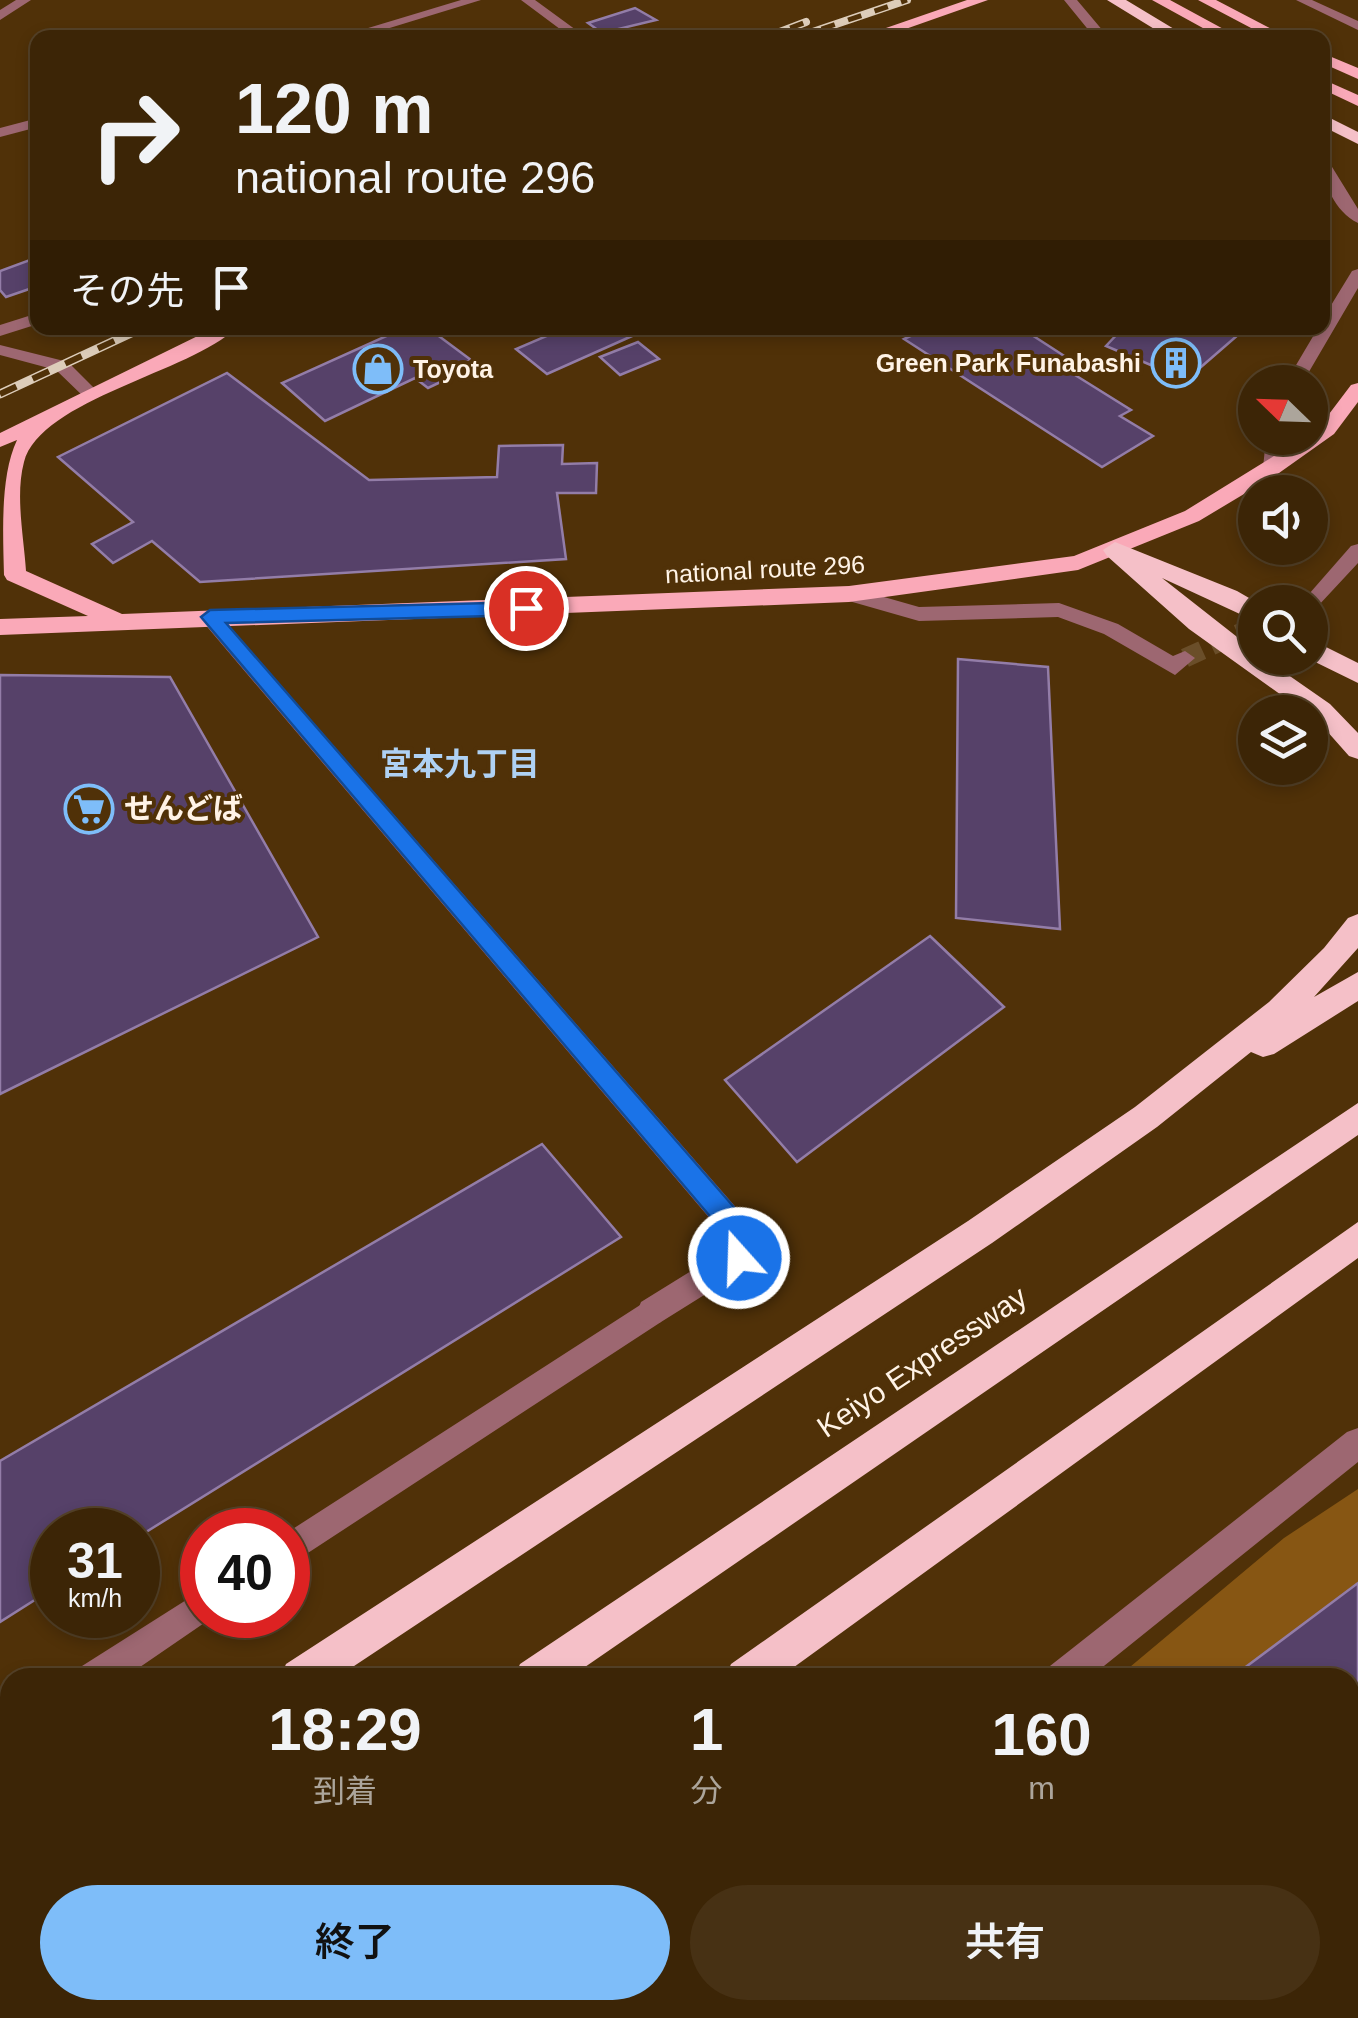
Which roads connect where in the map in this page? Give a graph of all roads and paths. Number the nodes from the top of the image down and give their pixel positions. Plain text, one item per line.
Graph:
1 (25, 0) edge
2 (475, 0) edge
3 (527, 0) edge
4 (981, 0) edge
5 (1070, 0) edge
6 (1114, 0) edge
7 (1159, 0) edge
8 (1205, 0) edge
9 (1302, 0) edge
10 (0, 16) edge
11 (1358, 26) edge
12 (369, 30) edge
13 (570, 30) edge
14 (889, 30) edge
15 (1096, 30) edge
16 (1166, 30) edge
17 (1217, 30) edge
18 (1266, 30) edge
19 (1330, 61) edge
20 (1358, 74) edge
21 (1330, 87) edge
22 (1358, 101) edge
23 (1330, 123) edge
24 (30, 124) edge
25 (0, 133) edge
26 (1358, 139) edge
27 (1330, 177) edge
28 (1358, 218) edge
29 (1358, 274) edge
30 (30, 321) edge
31 (1330, 321) edge
32 (0, 331) edge
33 (212, 335) edge
34 (1322, 335) edge
35 (0, 350) edge
36 (1304, 365) edge
37 (1358, 389) edge
38 (91, 394) junction
39 (44, 419) junction
40 (0, 440) edge
41 (1274, 455) edge
42 (1272, 468) junction
43 (1115, 550) junction
44 (1358, 551) edge
45 (1325, 585) edge
46 (849, 594) junction
47 (1238, 603) edge
48 (210, 617) junction
49 (118, 620) junction
50 (0, 627) edge
51 (1186, 658) tunnel mouth
52 (1328, 658) edge
53 (1358, 674) edge
54 (1358, 749) edge
55 (1358, 926) edge
56 (1358, 985) edge
57 (1146, 1117) junction
58 (1358, 1117) edge
59 (1358, 1238) edge
60 (1358, 1443) edge
61 (310, 1536) edge
62 (180, 1621) edge
63 (109, 1668) edge
64 (315, 1668) edge
65 (549, 1668) edge
66 (759, 1668) edge
67 (1075, 1668) edge

1 - 10 street
2 - 12 street
3 - 13 street
4 - 14 highway
5 - 15 street
6 - 16 highway
7 - 17 highway
8 - 18 highway
9 - 11 street
19 - 20 highway
21 - 22 highway
23 - 26 highway
24 - 25 street
27 - 28 street
29 - 31 street
30 - 32 street
33 - 38 highway
34 - 36 street
35 - 38 street
37 - 42 highway, national route 296
38 - 39 highway
39 - 40 highway
39 - 49 highway, national route 296
41 - 42 street
42 - 43 highway, national route 296
43 - 46 highway, national route 296
43 - 47 highway
43 - 54 highway
44 - 45 street
46 - 48 highway, national route 296
46 - 51 street
48 - 49 highway, national route 296
48 - 61 street
49 - 50 highway, national route 296
52 - 53 highway
55 - 57 highway
56 - 57 highway
57 - 64 highway
58 - 65 highway, Keiyo Expressway
59 - 66 highway
60 - 67 street
62 - 63 street

